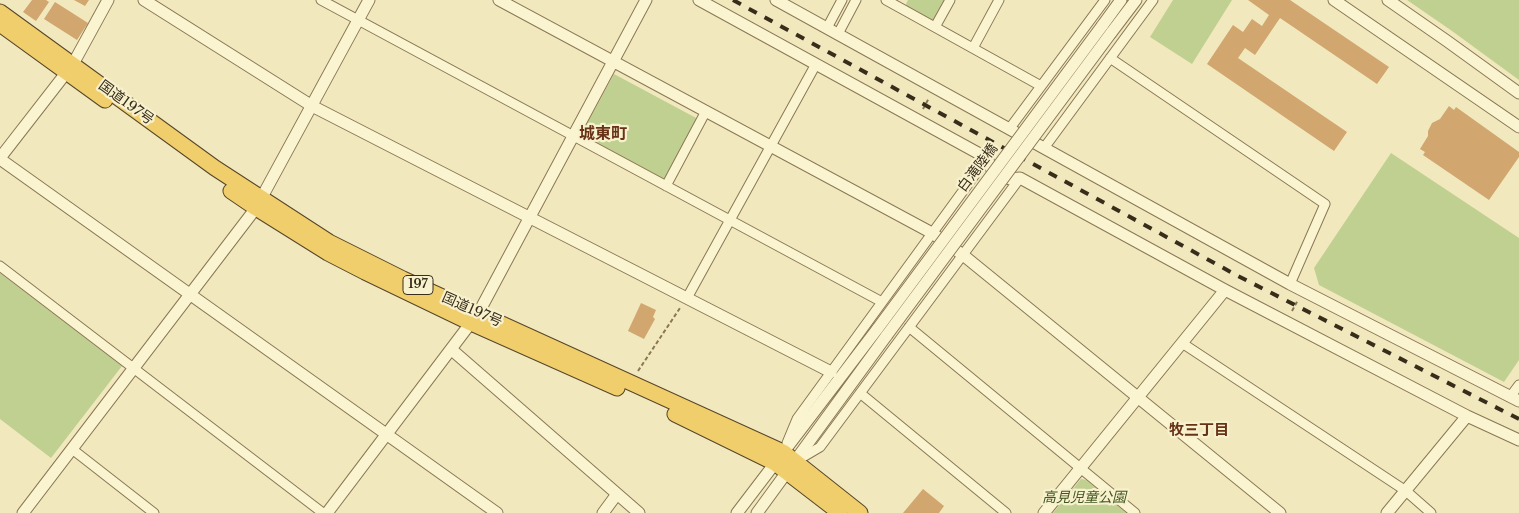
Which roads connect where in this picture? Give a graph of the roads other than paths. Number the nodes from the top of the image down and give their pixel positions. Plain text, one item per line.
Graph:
1 (108, 0) edge
2 (144, 0) edge
3 (321, 0) edge
4 (369, 0) edge
5 (500, 0) edge
6 (646, 0) edge
7 (699, 0) edge
8 (776, 0) edge
9 (842, 0) edge
10 (856, 0) edge
11 (886, 0) edge
12 (950, 0) edge
13 (999, 0) edge
14 (1105, 0) edge
15 (1121, 0) edge
16 (1136, 0) edge
17 (1153, 0) edge
18 (1334, 0) edge
19 (1388, 0) edge
20 (902, 4) edge
21 (0, 12) edge
22 (358, 20) junction
23 (0, 24) edge
24 (935, 27) junction
25 (827, 28) junction
26 (1107, 29) junction
27 (838, 34) junction
28 (973, 48) junction
29 (1110, 58) junction
30 (614, 61) junction
31 (816, 64) junction
32 (69, 68) junction
33 (1041, 86) junction
34 (1519, 93) edge
35 (312, 106) junction
36 (706, 111) junction
37 (1519, 127) edge
38 (1010, 128) junction
39 (574, 136) junction
40 (771, 146) junction
41 (1044, 148) junction
42 (0, 158) edge
43 (987, 158) junction
44 (1020, 178) junction
45 (666, 186) junction
46 (259, 204) junction
47 (530, 217) junction
48 (730, 220) junction
49 (932, 233) junction
50 (963, 255) junction
51 (0, 266) edge
52 (1290, 284) junction
53 (1225, 290) junction
54 (190, 294) junction
55 (687, 298) junction
56 (882, 302) junction
57 (475, 318) junction
58 (909, 327) junction
59 (1182, 344) junction
60 (452, 350) junction
61 (134, 368) junction
62 (831, 372) junction
63 (1519, 385) edge
64 (860, 393) junction
65 (1139, 396) junction
66 (1515, 399) edge
67 (1466, 416) junction
68 (387, 434) junction
69 (1519, 440) edge
70 (72, 449) junction
71 (785, 462) junction
72 (1080, 468) junction
73 (1406, 491) junction
74 (617, 494) junction
75 (23, 513) edge
76 (154, 513) edge
77 (323, 513) edge
78 (327, 513) edge
79 (497, 513) edge
80 (603, 513) edge
81 (638, 513) edge
82 (736, 513) edge
83 (757, 513) edge
84 (840, 513) edge
85 (860, 513) edge
86 (1006, 513) edge
87 (1044, 513) edge
88 (1135, 513) edge
89 (1280, 513) edge
90 (1388, 513) edge
91 (1432, 513) edge

1 - 32 street
2 - 35 street
3 - 22 street
4 - 22 street
5 - 30 street
6 - 30 street
7 - 31 street
8 - 25 street
9 - 25 street
10 - 27 street
11 - 20 street
12 - 24 street
13 - 28 street
14 - 33 street
15 - 26 street
16 - 26 street
17 - 29 street
18 - 37 street
19 - 34 street
20 - 24 street
21 - 32 highway, 国道197号 / 197
22 - 35 street
22 - 39 street
23 - 32 highway, 国道197号 / 197
24 - 28 street
25 - 27 street
26 - 71 street, 白滝陸橋, bridge
27 - 38 street
28 - 33 street
29 - 41 street
29 - 52 street
30 - 36 street
30 - 39 street
31 - 40 street
31 - 43 street
32 - 42 street
32 - 46 highway, 国道197号 / 197
33 - 38 street
35 - 46 street
35 - 47 street
36 - 40 street
36 - 45 street
38 - 41 street
39 - 45 street
39 - 47 street
40 - 48 street
40 - 49 street
41 - 52 street
42 - 54 street
43 - 44 street
43 - 49 street
44 - 50 street
44 - 53 street
45 - 48 street
46 - 54 street
46 - 57 highway, 国道197号 / 197
47 - 55 street
47 - 57 street
48 - 55 street
48 - 56 street
49 - 50 street
49 - 56 street
50 - 58 street
50 - 65 street
51 - 61 street
52 - 66 street
53 - 59 street
53 - 67 street
54 - 61 street
54 - 68 street
55 - 62 street
56 - 62 street
57 - 60 street
57 - 71 highway, 国道197号 / 197
57 - 71 highway, 国道197号 / 197
58 - 64 street
58 - 72 street
59 - 65 street
59 - 73 street
60 - 68 street
60 - 74 street
61 - 70 street
61 - 77 street
62 - 71 street
63 - 66 street
64 - 71 street
64 - 86 street
65 - 72 street
65 - 89 street
67 - 69 street
67 - 73 street
68 - 78 street
68 - 79 street
70 - 75 street
70 - 76 street
71 - 82 street
71 - 83 street
71 - 84 highway, 国道197号 / 197
71 - 85 highway, 国道197号 / 197
72 - 87 street
72 - 88 street
73 - 90 street
73 - 91 street
74 - 80 street
74 - 81 street

